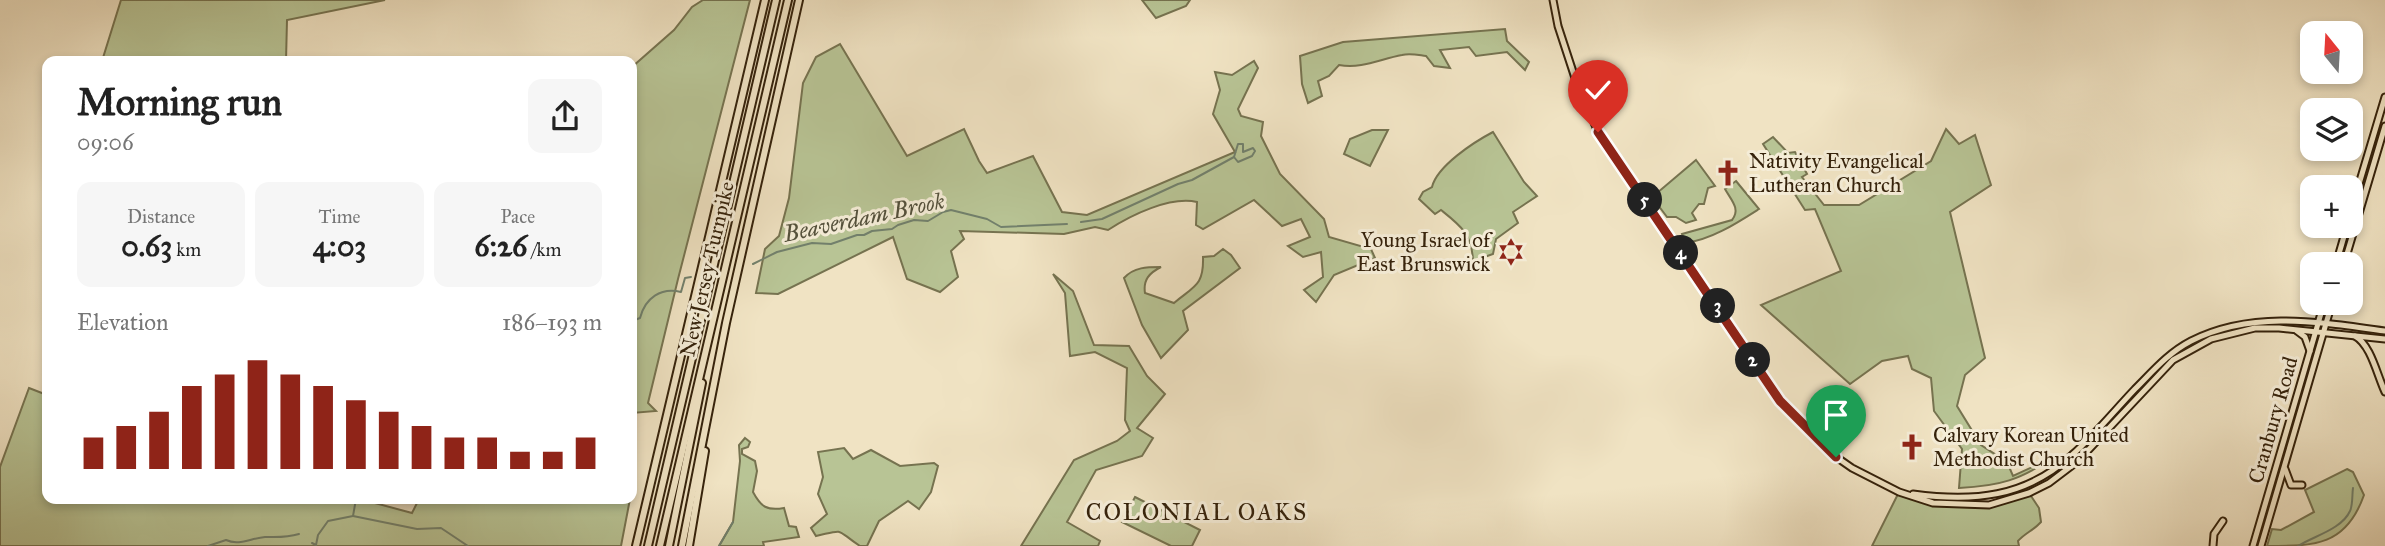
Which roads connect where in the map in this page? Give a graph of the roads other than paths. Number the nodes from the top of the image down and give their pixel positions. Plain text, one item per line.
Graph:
1 (765, 0) edge
2 (776, 0) edge
3 (788, 0) edge
4 (799, 0) edge
5 (1553, 0) edge
6 (2385, 97) edge
7 (2385, 126) edge
8 (2362, 175) edge
9 (2348, 252) edge
10 (2321, 315) edge
11 (2329, 315) edge
12 (713, 320) junction
13 (726, 323) junction
14 (2318, 324) junction
15 (2326, 324) junction
16 (2291, 329) junction
17 (2316, 331) junction
18 (2385, 331) edge
19 (2324, 332) junction
20 (2352, 334) junction
21 (2385, 338) edge
22 (2310, 352) junction
23 (2385, 392) edge
24 (2284, 468) junction
25 (2302, 485) dead end
26 (1899, 492) junction
27 (2224, 521) dead end
28 (636, 546) edge
29 (648, 546) edge
30 (660, 546) edge
31 (669, 546) edge
32 (682, 546) edge
33 (689, 546) edge
34 (2213, 546) edge
35 (2251, 546) edge
36 (2262, 546) edge

1 - 28 highway, New Jersey Turnpike
2 - 29 highway, New Jersey Turnpike
3 - 12 highway, New Jersey Turnpike
4 - 13 highway, New Jersey Turnpike
5 - 26 main road
6 - 8 main road
7 - 9 main road
10 - 14 main road, Cranbury Road
11 - 15 main road, Cranbury Road
12 - 30 highway, New Jersey Turnpike
12 - 31 highway
13 - 32 highway, New Jersey Turnpike
13 - 33 highway
14 - 15 main road
14 - 17 main road, Cranbury Road
14 - 26 main road
15 - 18 main road
15 - 19 main road, Cranbury Road
16 - 17 main road
16 - 22 main road
16 - 26 main road
17 - 19 main road
17 - 22 main road, Cranbury Road
19 - 20 main road
19 - 24 main road, Cranbury Road
20 - 21 main road
20 - 23 main road
22 - 35 main road, Cranbury Road
24 - 25 main road
24 - 36 main road, Cranbury Road
27 - 34 main road

